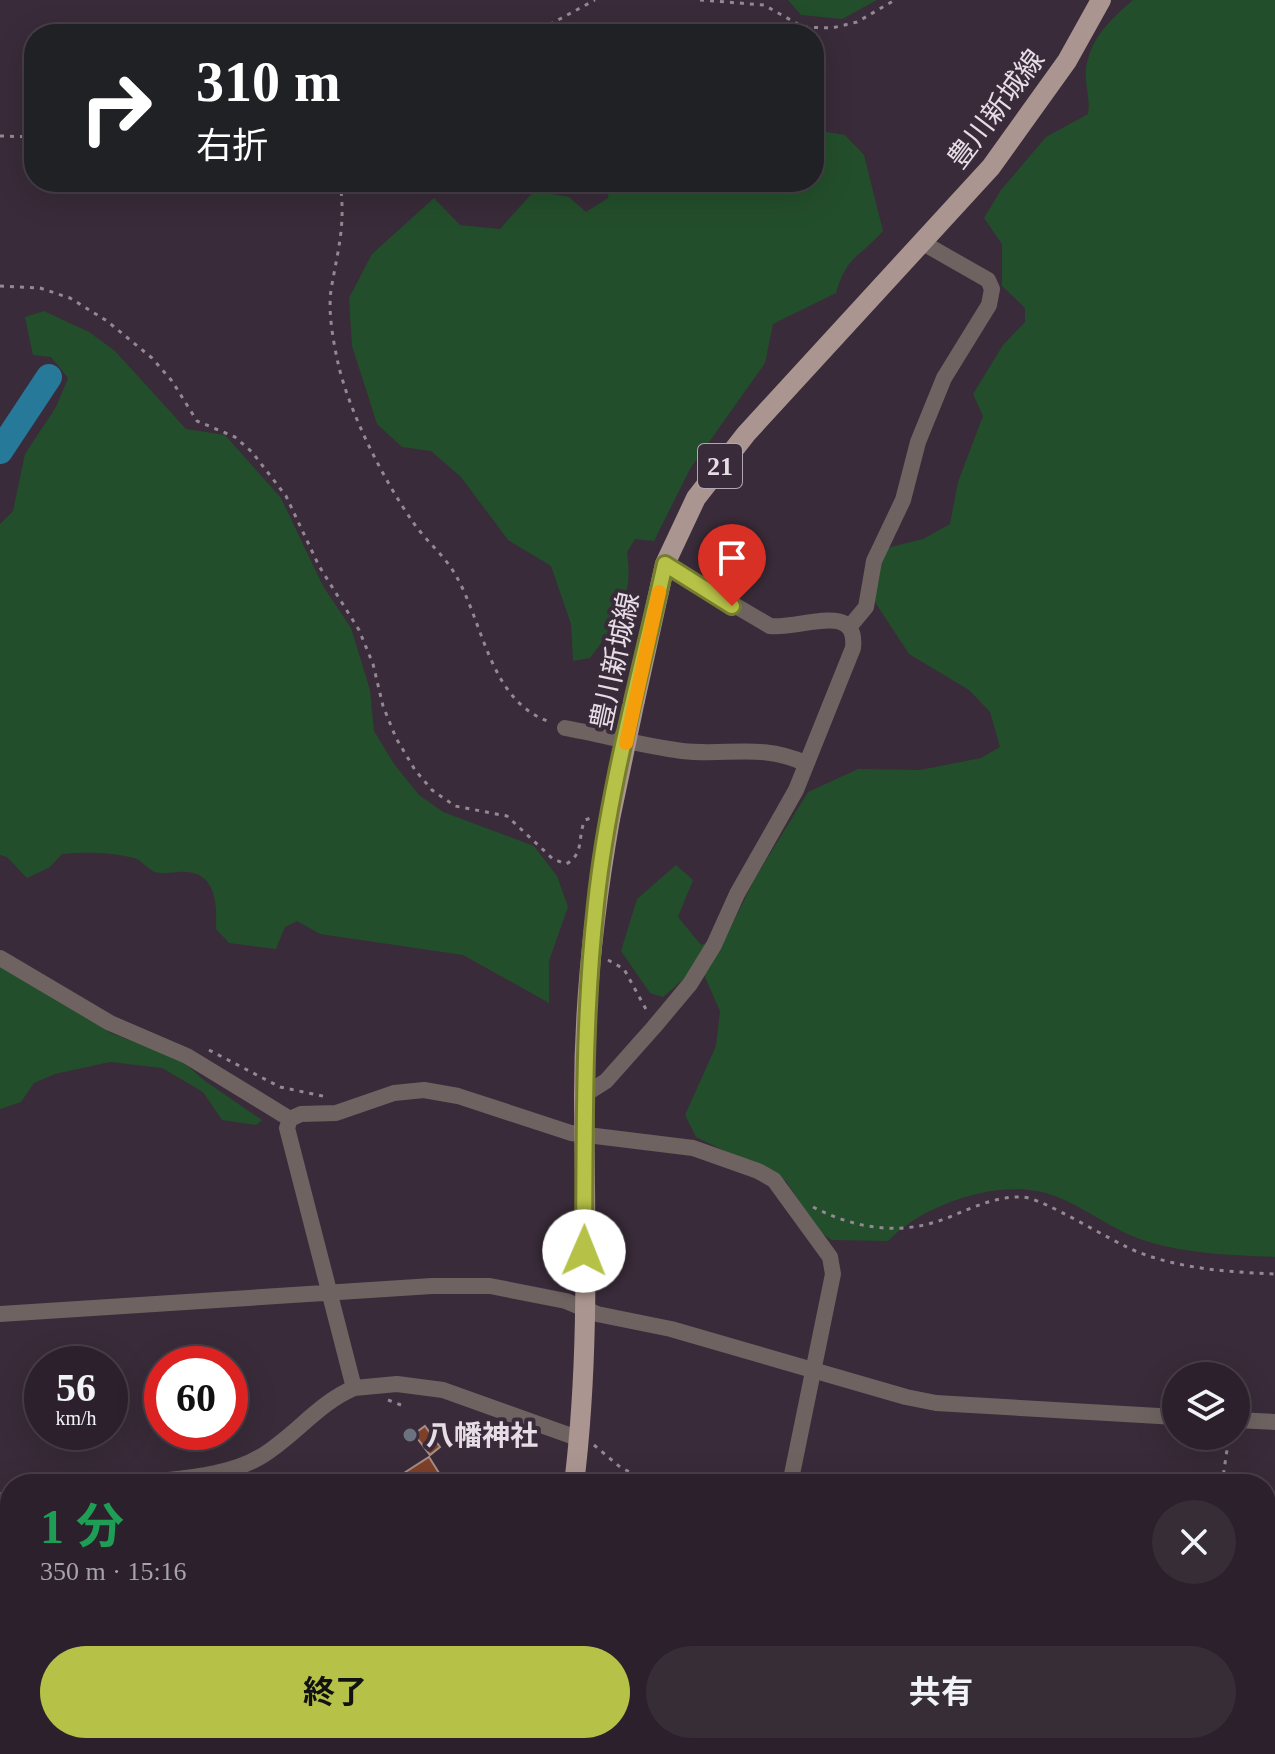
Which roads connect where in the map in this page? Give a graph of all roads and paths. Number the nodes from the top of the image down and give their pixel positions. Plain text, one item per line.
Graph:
1 (595, 0) edge
2 (700, 0) edge
3 (895, 0) edge
4 (1101, 0) edge
5 (551, 24) edge
6 (798, 24) edge
7 (824, 28) edge
8 (0, 136) edge
9 (24, 137) edge
10 (341, 192) edge
11 (923, 243) junction
12 (0, 286) edge
13 (665, 564) junction
14 (851, 625) junction
15 (565, 728) joint
16 (805, 763) junction
17 (610, 819) junction
18 (0, 958) edge
19 (591, 958) junction
20 (654, 1027) junction
21 (200, 1045) dead end
22 (584, 1095) junction
23 (339, 1096) dead end
24 (290, 1119) junction
25 (585, 1136) junction
26 (790, 1201) junction
27 (1275, 1274) edge
28 (331, 1293) junction
29 (584, 1308) junction
30 (0, 1314) edge
31 (814, 1370) junction
32 (354, 1388) junction
33 (1162, 1416) edge
34 (1250, 1421) edge
35 (1275, 1422) edge
36 (580, 1439) junction
37 (1227, 1450) edge
38 (193, 1474) edge
39 (575, 1474) edge
40 (637, 1474) edge
41 (792, 1474) edge
42 (1223, 1474) edge

1 - 5 path
2 - 6 path
3 - 7 path
4 - 11 main road, 豊川新城線 / 21
8 - 9 path
10 - 15 path
11 - 13 main road, 豊川新城線 / 21
11 - 14 street
12 - 17 path
13 - 14 street
13 - 17 main road, 豊川新城線 / 21, bridge
14 - 16 street
15 - 16 street
16 - 20 street
17 - 19 main road, 豊川新城線 / 21
18 - 24 street
19 - 20 path
19 - 22 main road, 豊川新城線 / 21
20 - 22 street
21 - 23 path
22 - 25 main road, 豊川新城線 / 21
24 - 25 street
24 - 28 street
25 - 26 street
25 - 29 main road, 豊川新城線 / 21
26 - 27 path
26 - 31 street
28 - 29 street
28 - 30 street
28 - 32 street
29 - 31 street
29 - 36 main road, 豊川新城線 / 21
31 - 33 street
31 - 41 street
32 - 36 street
32 - 38 street
34 - 35 street
36 - 39 main road, 豊川新城線 / 21
36 - 40 path
37 - 42 path

